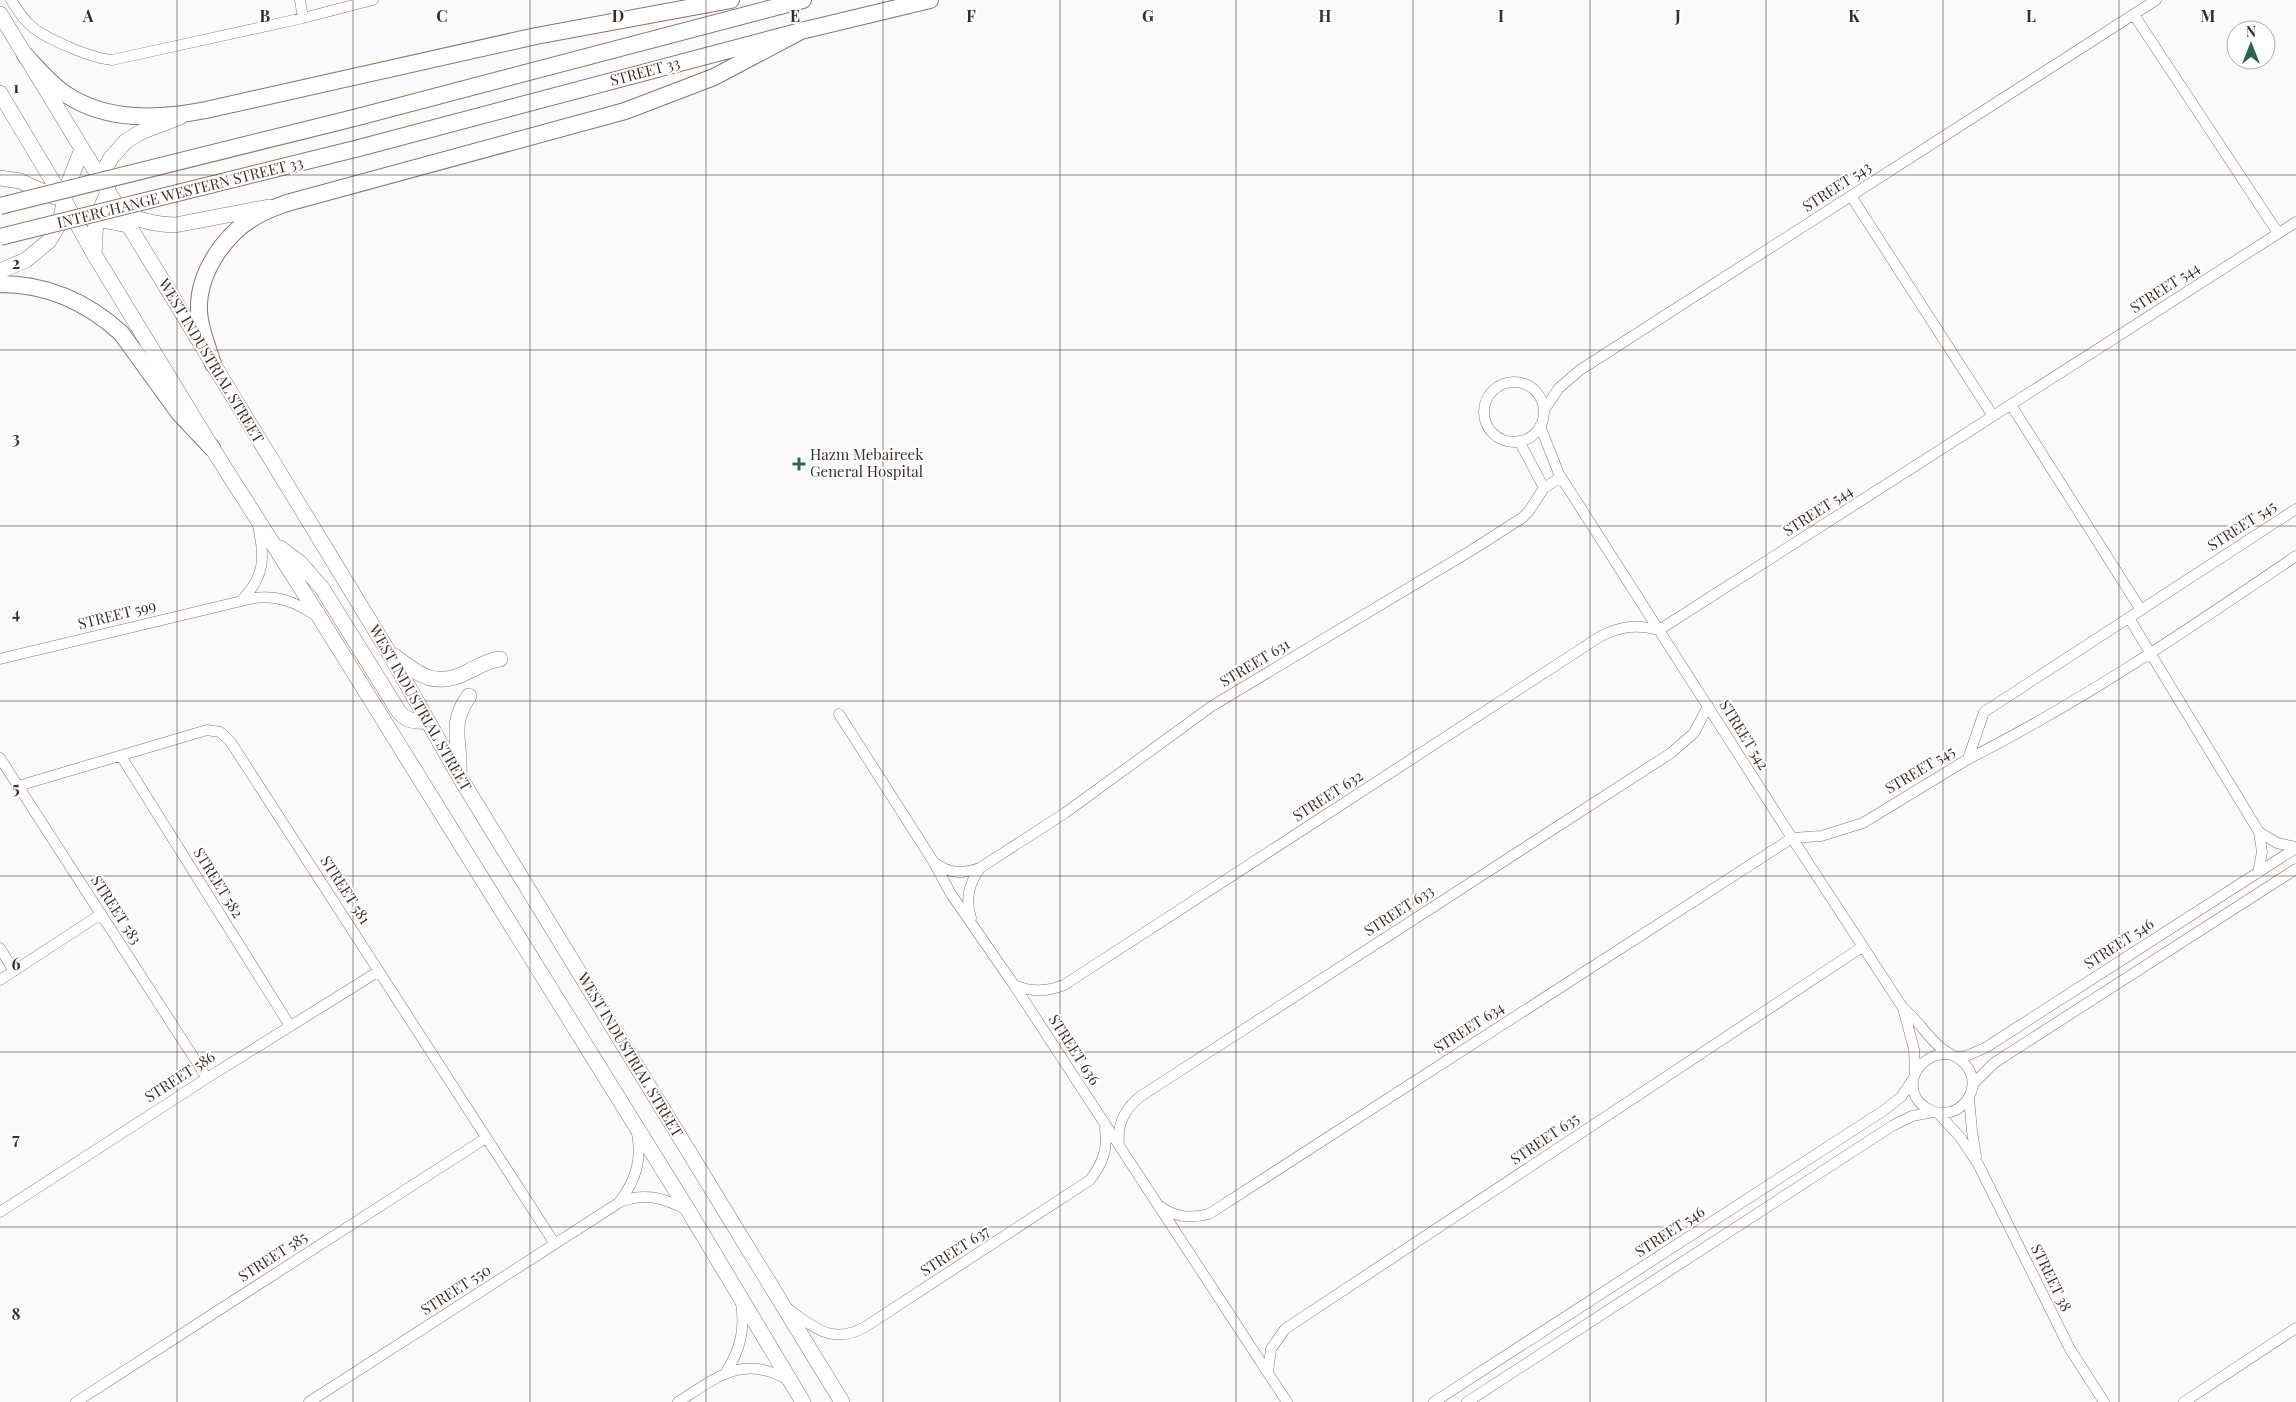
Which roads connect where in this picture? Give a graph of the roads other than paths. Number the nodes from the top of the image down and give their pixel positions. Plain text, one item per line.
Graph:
1 (11, 0) edge
2 (300, 0) edge
3 (373, 0) edge
4 (731, 0) edge
5 (803, 0) edge
6 (930, 0) edge
7 (2156, 0) edge
8 (0, 14) edge
9 (2134, 15) junction
10 (303, 18) junction
11 (801, 31) junction
12 (25, 55) junction
13 (0, 93) edge
14 (188, 114) junction
15 (354, 118) joint
16 (360, 148) joint
17 (82, 149) junction
18 (48, 175) junction
19 (0, 178) edge
20 (68, 185) junction
21 (108, 192) junction
22 (1851, 196) junction
23 (65, 202) junction
24 (288, 203) junction
25 (0, 206) edge
26 (96, 219) junction
27 (2296, 222) edge
28 (128, 225) junction
29 (2278, 234) junction
30 (0, 237) edge
31 (94, 254) junction
32 (0, 270) edge
33 (0, 284) edge
34 (213, 364) junction
35 (2011, 405) junction
36 (1544, 410) junction
37 (1993, 416) junction
38 (1540, 426) junction
39 (1519, 441) junction
40 (212, 448) junction
41 (1561, 477) junction
42 (1544, 488) junction
43 (2296, 509) edge
44 (256, 518) junction
45 (270, 540) junction
46 (2296, 556) edge
47 (242, 600) junction
48 (2140, 610) junction
49 (320, 618) junction
50 (2129, 618) junction
51 (1659, 630) junction
52 (388, 651) junction
53 (2152, 654) junction
54 (0, 659) edge
55 (500, 659) dead end
56 (469, 696) dead end
57 (1708, 706) junction
58 (424, 714) junction
59 (839, 714) dead end
60 (407, 719) junction
61 (392, 735) junction
62 (121, 756) junction
63 (0, 758) edge
64 (1968, 759) junction
65 (459, 776) junction
66 (18, 786) junction
67 (2259, 832) junction
68 (1792, 838) junction
69 (2296, 847) edge
70 (933, 861) junction
71 (980, 868) junction
72 (2296, 869) edge
73 (2258, 873) junction
74 (101, 914) junction
75 (973, 924) junction
76 (1862, 947) junction
77 (0, 948) edge
78 (14, 971) junction
79 (379, 971) junction
80 (0, 980) edge
81 (1014, 985) junction
82 (1903, 1008) junction
83 (290, 1026) junction
84 (1952, 1056) junction
85 (1914, 1075) junction
86 (207, 1078) junction
87 (1973, 1084) junction
88 (1969, 1098) junction
89 (1936, 1112) junction
90 (1105, 1125) junction
91 (635, 1126) junction
92 (486, 1138) junction
93 (1119, 1146) junction
94 (1978, 1164) junction
95 (620, 1202) junction
96 (1158, 1206) junction
97 (688, 1210) junction
98 (0, 1212) edge
99 (555, 1244) junction
100 (740, 1295) junction
101 (782, 1304) junction
102 (2296, 1328) edge
103 (726, 1372) junction
104 (1268, 1372) junction
105 (790, 1382) junction
106 (76, 1402) edge
107 (308, 1402) edge
108 (678, 1402) edge
109 (803, 1402) edge
110 (842, 1402) edge
111 (1287, 1402) edge
112 (1434, 1402) edge
113 (1467, 1402) edge
114 (2104, 1402) edge
115 (2184, 1402) edge

1 - 10 street
2 - 10 street
3 - 10 street
4 - 14 highway
5 - 15 highway, STREET 33
6 - 11 highway, STREET 33
7 - 9 street, STREET 543
8 - 12 main road, WEST INDUSTRIAL STREET
9 - 22 street, STREET 543
9 - 29 street
11 - 16 highway, STREET 33
11 - 24 highway
12 - 14 highway
12 - 17 main road, WEST INDUSTRIAL STREET
13 - 18 main road
14 - 21 main road
15 - 25 highway, INTERCHANGE WESTERN STREET 33, bridge
16 - 30 highway, INTERCHANGE WESTERN STREET 33, bridge
17 - 20 main road
17 - 21 main road, WEST INDUSTRIAL STREET
18 - 20 main road
18 - 23 main road
19 - 23 main road
20 - 21 main road
20 - 23 main road
21 - 24 main road
21 - 26 main road
21 - 28 main road, WEST INDUSTRIAL STREET
22 - 36 street, STREET 543
22 - 37 street
23 - 26 main road
23 - 31 main road
23 - 32 main road
24 - 34 highway
26 - 28 main road
26 - 31 main road
27 - 29 street, STREET 544
28 - 34 main road, WEST INDUSTRIAL STREET
29 - 35 street, STREET 544
31 - 40 main road
33 - 40 highway
34 - 52 main road, WEST INDUSTRIAL STREET
35 - 37 street, STREET 544
35 - 48 street
36 - 38 street
36 - 39 street
37 - 51 street, STREET 544
38 - 39 street
38 - 41 street, STREET 542
39 - 42 street
40 - 44 main road
41 - 42 street
41 - 51 street, STREET 542
42 - 71 street, STREET 631
43 - 48 street, STREET 545
44 - 45 main road
44 - 47 street
45 - 49 main road
45 - 60 main road
46 - 53 street
47 - 49 street, STREET 599
47 - 54 street, STREET 599
48 - 50 street, STREET 545
49 - 61 main road
50 - 53 street
50 - 64 street, STREET 545
51 - 57 street, STREET 542
51 - 81 street, STREET 632
52 - 55 main road
52 - 58 main road, WEST INDUSTRIAL STREET
53 - 64 street
53 - 67 street
56 - 65 main road
57 - 68 street, STREET 542
57 - 93 street, STREET 633
58 - 60 main road
58 - 61 main road
58 - 65 main road, WEST INDUSTRIAL STREET
59 - 70 street, STREET 636
60 - 61 main road
61 - 91 main road
62 - 66 street, STREET 581
62 - 79 street, STREET 581
62 - 83 street, STREET 582
63 - 66 street, STREET 583
64 - 68 street, STREET 545
65 - 101 main road, WEST INDUSTRIAL STREET
66 - 74 street, STREET 583
67 - 69 street
67 - 73 street
68 - 76 street, STREET 542
68 - 96 street, STREET 634
69 - 73 street, STREET 546
70 - 71 street, STREET 631
70 - 75 street, STREET 636
71 - 75 street
72 - 87 street
73 - 84 street, STREET 546
74 - 78 street
74 - 86 street, STREET 583
75 - 81 street, STREET 636
76 - 82 street, STREET 542
76 - 104 street, STREET 635
77 - 78 street
78 - 80 street
79 - 83 street, STREET 586
79 - 92 street, STREET 581
81 - 90 street, STREET 636
82 - 84 street, STREET 542
82 - 85 street, STREET 542
83 - 86 street, STREET 586
84 - 85 street
84 - 87 street
85 - 89 street
85 - 112 street, STREET 546
86 - 98 street, STREET 586
87 - 88 street
88 - 89 street
88 - 94 street, STREET 38
89 - 94 street, STREET 38
89 - 113 street
90 - 93 street, STREET 636
90 - 101 street, STREET 637
91 - 95 street, STREET 550
91 - 97 main road
92 - 99 street, STREET 581
92 - 106 street, STREET 585
93 - 96 street, STREET 636
94 - 114 street, STREET 38
95 - 97 street, STREET 550
95 - 99 street, STREET 550
96 - 104 street, STREET 636
97 - 100 main road
99 - 107 street, STREET 550
100 - 103 street
100 - 105 main road
101 - 110 main road, WEST INDUSTRIAL STREET
102 - 115 street
103 - 105 street
103 - 108 street
104 - 111 street, STREET 636
105 - 109 main road

